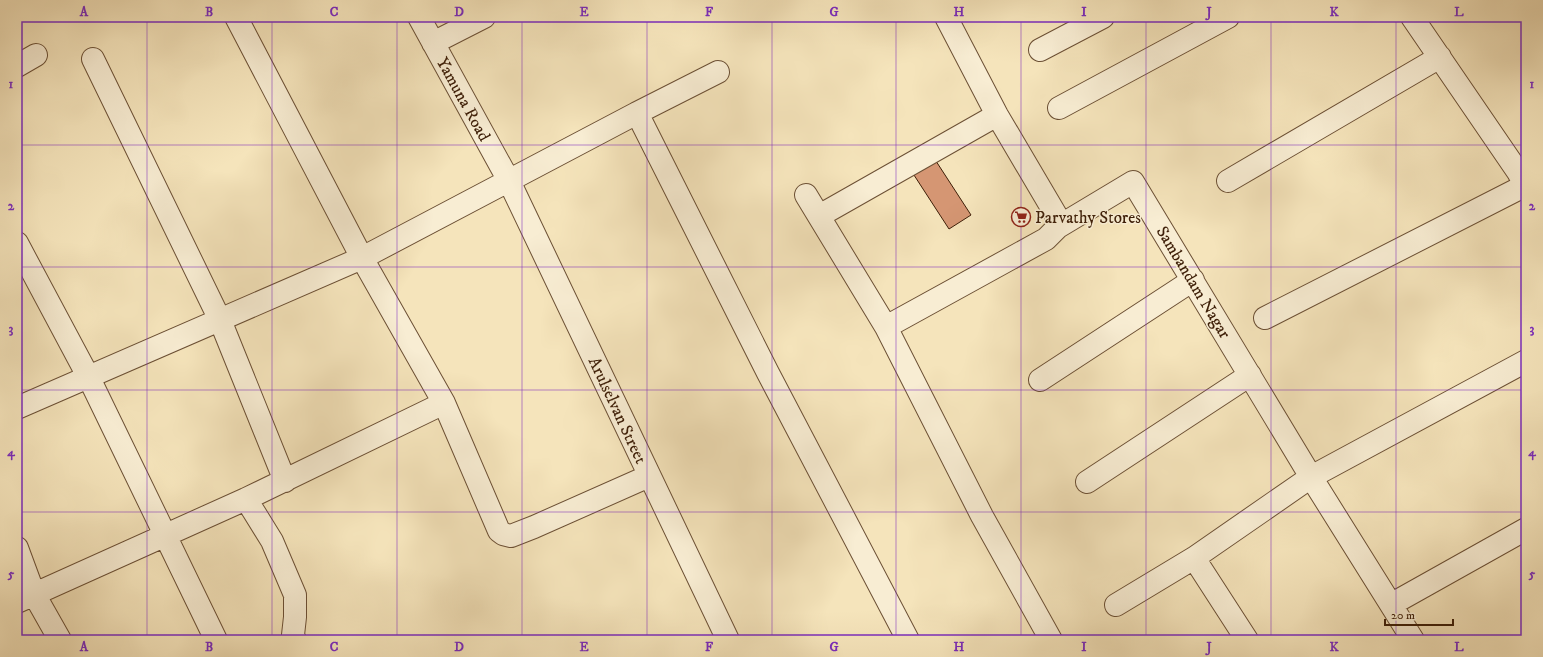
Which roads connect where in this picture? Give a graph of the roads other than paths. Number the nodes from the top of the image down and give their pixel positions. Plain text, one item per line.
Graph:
1 (236, 17) edge
2 (419, 17) edge
3 (484, 17) edge
4 (946, 17) edge
5 (1103, 17) edge
6 (1228, 17) edge
7 (1412, 17) edge
8 (433, 43) junction
9 (1040, 50) dead end
10 (36, 56) dead end
11 (1440, 57) junction
12 (93, 59) dead end
13 (17, 66) edge
14 (718, 72) dead end
15 (1059, 108) dead end
16 (637, 113) junction
17 (997, 115) junction
18 (509, 181) junction
19 (1228, 181) dead end
20 (1526, 186) edge
21 (806, 195) dead end
22 (819, 216) junction
23 (1058, 227) junction
24 (17, 243) edge
25 (362, 258) junction
26 (1193, 280) junction
27 (1265, 318) dead end
28 (220, 320) junction
29 (886, 327) junction
30 (1526, 361) edge
31 (1250, 375) junction
32 (89, 378) junction
33 (1040, 380) dead end
34 (444, 403) junction
35 (17, 408) edge
36 (649, 476) junction
37 (1311, 476) junction
38 (285, 481) junction
39 (1087, 482) dead end
40 (246, 499) junction
41 (1526, 529) edge
42 (166, 536) junction
43 (17, 548) edge
44 (1194, 558) junction
45 (26, 598) edge
46 (1392, 604) junction
47 (1116, 606) dead end
48 (60, 640) edge
49 (216, 640) edge
50 (295, 640) edge
51 (728, 640) edge
52 (908, 640) edge
53 (1051, 640) edge
54 (1247, 640) edge
55 (1413, 640) edge

1 - 25 street
2 - 8 street, Yamuna Road
3 - 8 street
4 - 17 street
5 - 9 street
6 - 15 street
7 - 11 street
8 - 18 street, Yamuna Road
10 - 13 street
11 - 19 street
11 - 20 street
12 - 28 street
14 - 16 street
16 - 18 street
16 - 52 street
17 - 22 street
17 - 23 street
18 - 25 street
18 - 36 street, Arulselvan Street
20 - 27 street
21 - 22 street
22 - 29 street
23 - 26 street, Sambandam Nagar
23 - 29 street
24 - 32 street
25 - 28 street
25 - 34 street
26 - 31 street, Sambandam Nagar
26 - 33 street
28 - 32 street
28 - 38 street
29 - 53 street
30 - 37 street
31 - 37 street, Sambandam Nagar
31 - 39 street
32 - 35 street
32 - 42 street
34 - 36 street
34 - 38 street
36 - 51 street, Arulselvan Street
37 - 44 street
37 - 46 street, Sambandam Nagar
38 - 40 street
40 - 42 street
40 - 50 street
41 - 46 street
42 - 45 street
42 - 49 street
43 - 45 street
44 - 47 street
44 - 54 street
45 - 48 street
46 - 55 street, Sambandam Nagar

